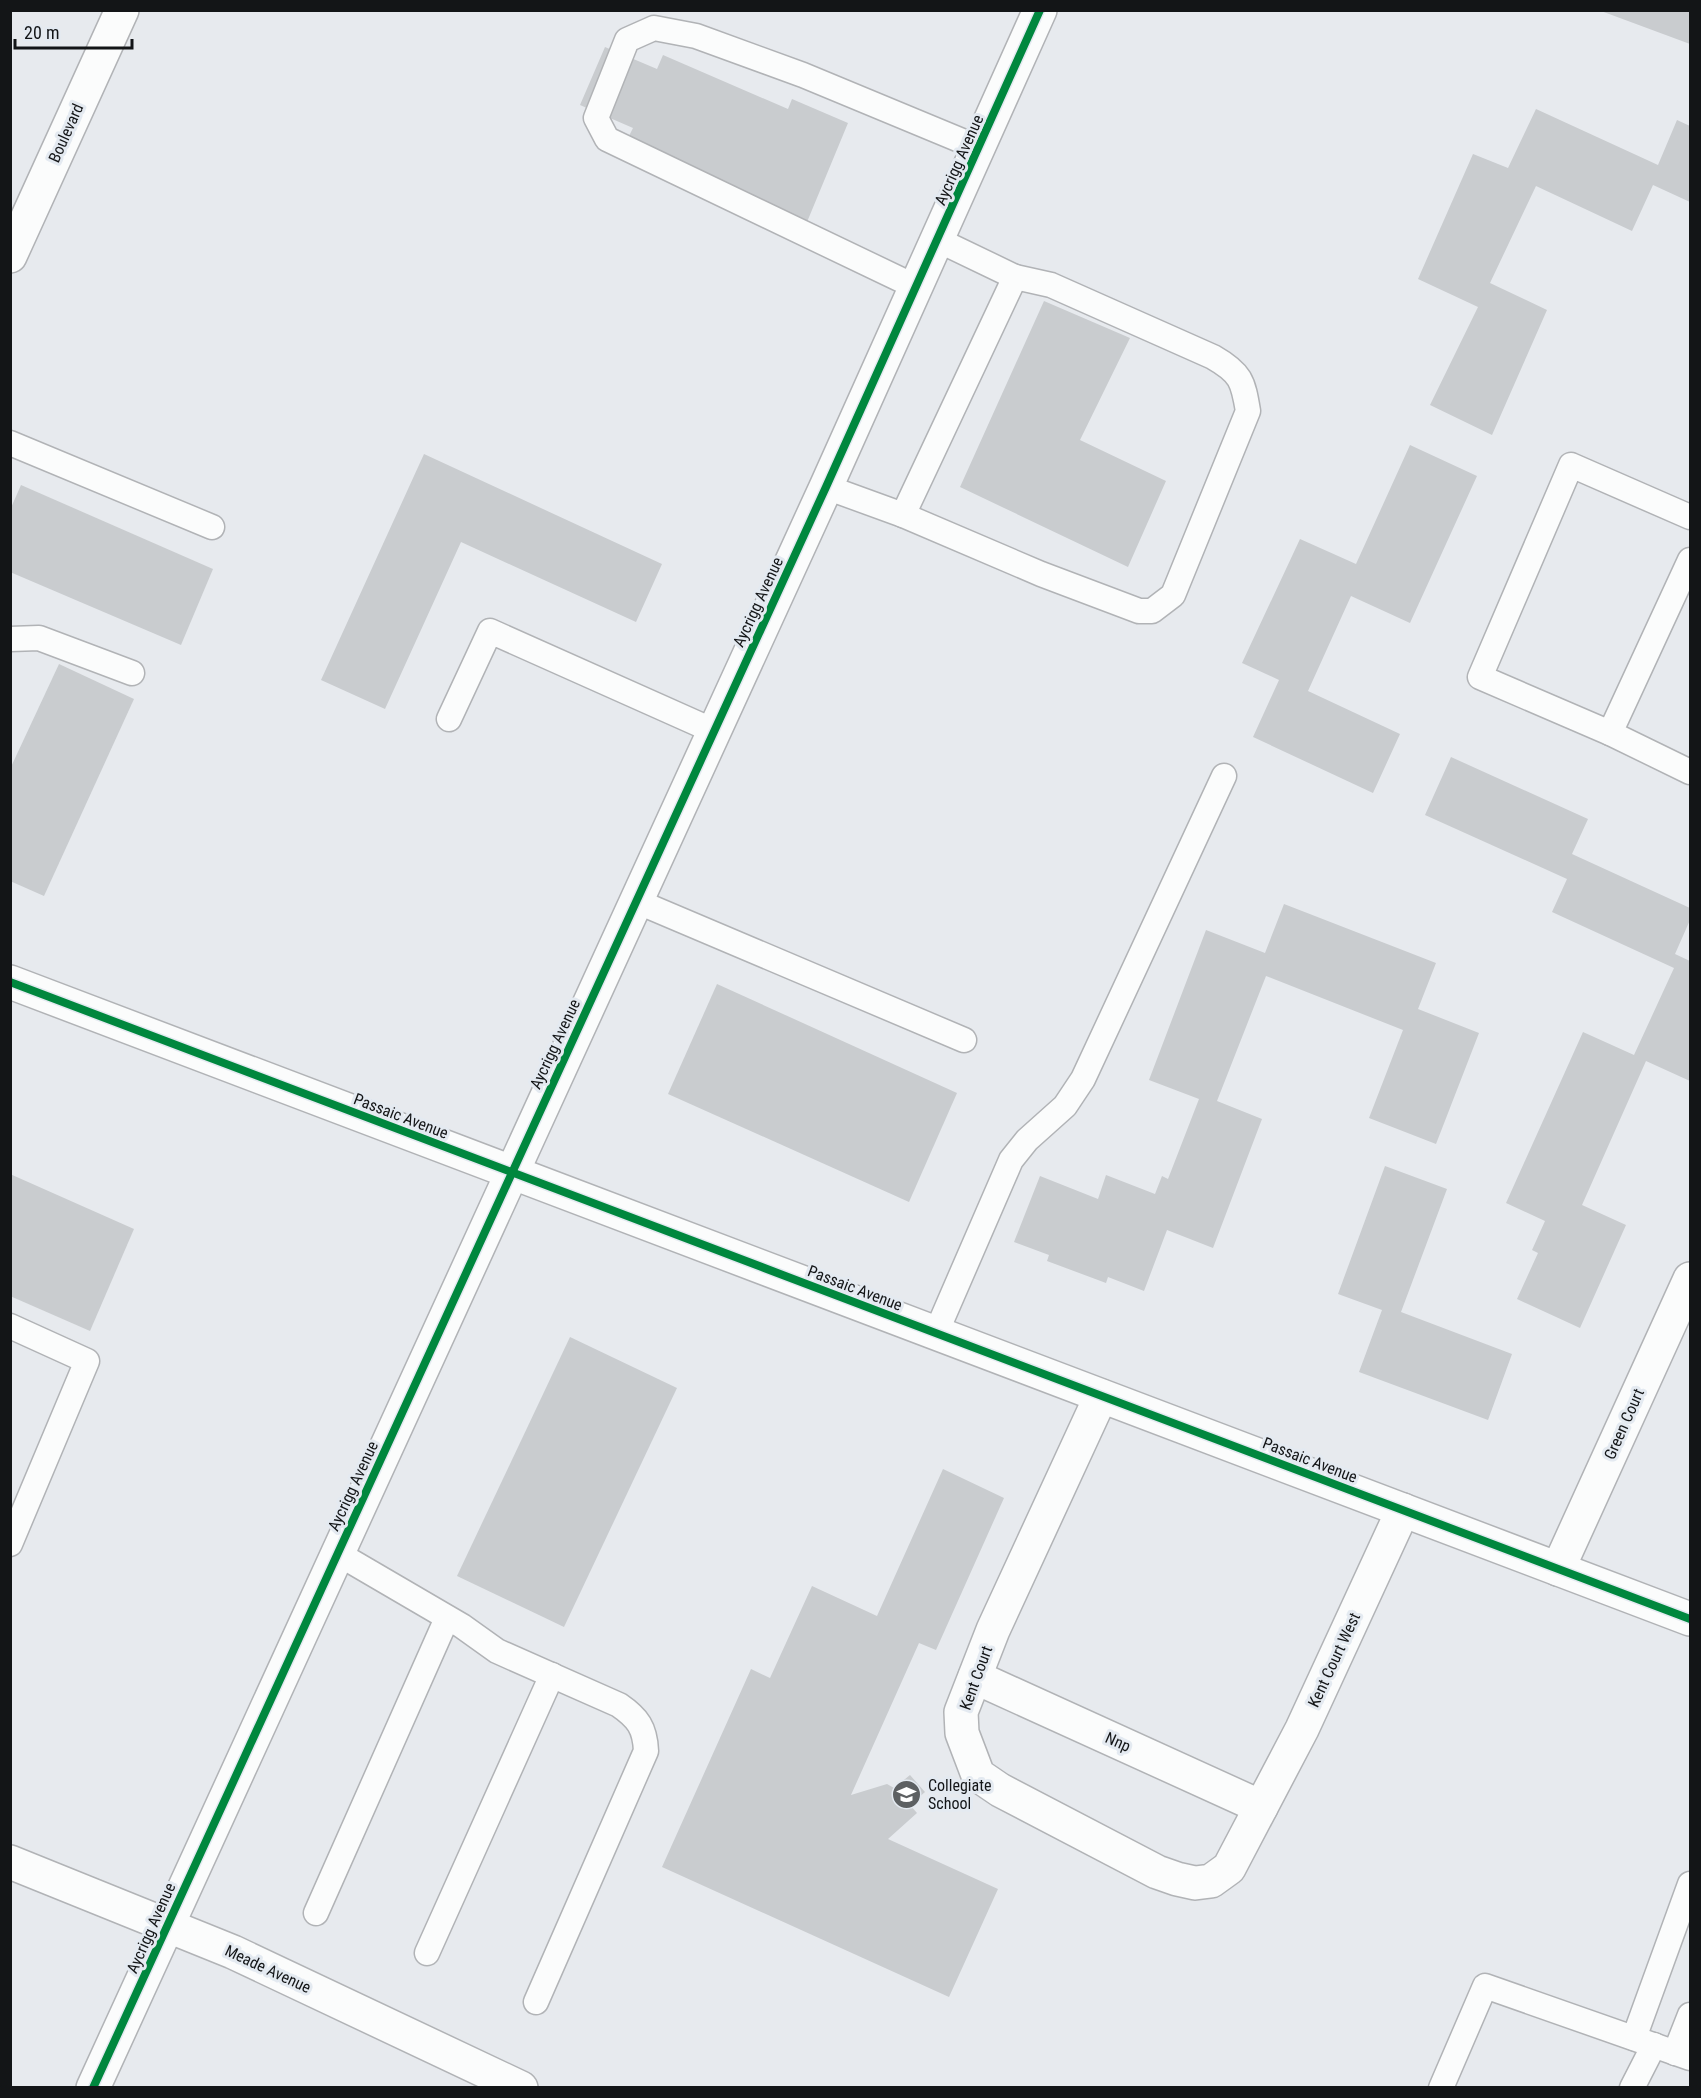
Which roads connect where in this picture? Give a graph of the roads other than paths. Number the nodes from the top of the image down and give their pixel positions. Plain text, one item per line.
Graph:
1 (122, 10) edge
2 (1040, 10) edge
3 (979, 148) junction
4 (938, 240) junction
5 (10, 256) edge
6 (1015, 277) junction
7 (916, 287) junction
8 (10, 442) edge
9 (826, 487) junction
10 (903, 515) junction
11 (1690, 516) edge
12 (212, 527) dead end
13 (1690, 560) edge
14 (10, 639) edge
15 (132, 673) dead end
16 (449, 719) dead end
17 (714, 731) junction
18 (1610, 733) junction
19 (1690, 772) edge
20 (1224, 776) dead end
21 (636, 901) junction
22 (10, 982) edge
23 (964, 1040) dead end
24 (511, 1172) junction
25 (1690, 1279) edge
26 (10, 1326) edge
27 (936, 1333) junction
28 (1101, 1396) junction
29 (1403, 1510) junction
30 (10, 1545) edge
31 (337, 1552) junction
32 (1558, 1569) junction
33 (447, 1618) junction
34 (1690, 1619) edge
35 (552, 1675) junction
36 (975, 1677) junction
37 (1260, 1807) junction
38 (10, 1862) edge
39 (1690, 1884) edge
40 (316, 1913) dead end
41 (166, 1925) junction
42 (427, 1953) dead end
43 (536, 2002) dead end
44 (1690, 2015) edge
45 (1663, 2048) edge
46 (93, 2088) edge
47 (521, 2088) edge
48 (1441, 2088) edge
49 (1632, 2088) edge

1 - 5 street, Boulevard
2 - 3 street, Aycrigg Avenue
3 - 4 street, Aycrigg Avenue
3 - 7 lane
4 - 6 lane
4 - 7 street, Aycrigg Avenue
6 - 10 lane
6 - 10 lane
7 - 9 street, Aycrigg Avenue
8 - 12 lane
9 - 10 lane
9 - 17 street, Aycrigg Avenue
11 - 18 lane
13 - 18 lane
14 - 15 lane
16 - 17 lane
17 - 21 street, Aycrigg Avenue
18 - 19 lane
20 - 27 lane
21 - 23 lane
21 - 24 street, Aycrigg Avenue
22 - 24 street, Passaic Avenue
24 - 27 street, Passaic Avenue
24 - 31 street, Aycrigg Avenue
25 - 32 street, Green Court
26 - 30 lane
27 - 28 street, Passaic Avenue
28 - 29 street, Passaic Avenue
28 - 36 street, Kent Court
29 - 32 street, Passaic Avenue
29 - 37 street, Kent Court West
31 - 33 lane
31 - 41 street, Aycrigg Avenue
32 - 34 street, Passaic Avenue
33 - 35 lane
33 - 40 lane
35 - 42 lane
35 - 43 lane
36 - 37 street, Nnp
36 - 37 street, Kent Court
38 - 41 street, Meade Avenue
39 - 45 lane
41 - 46 street, Aycrigg Avenue
41 - 47 street, Meade Avenue
44 - 45 lane
45 - 48 lane
45 - 49 lane

